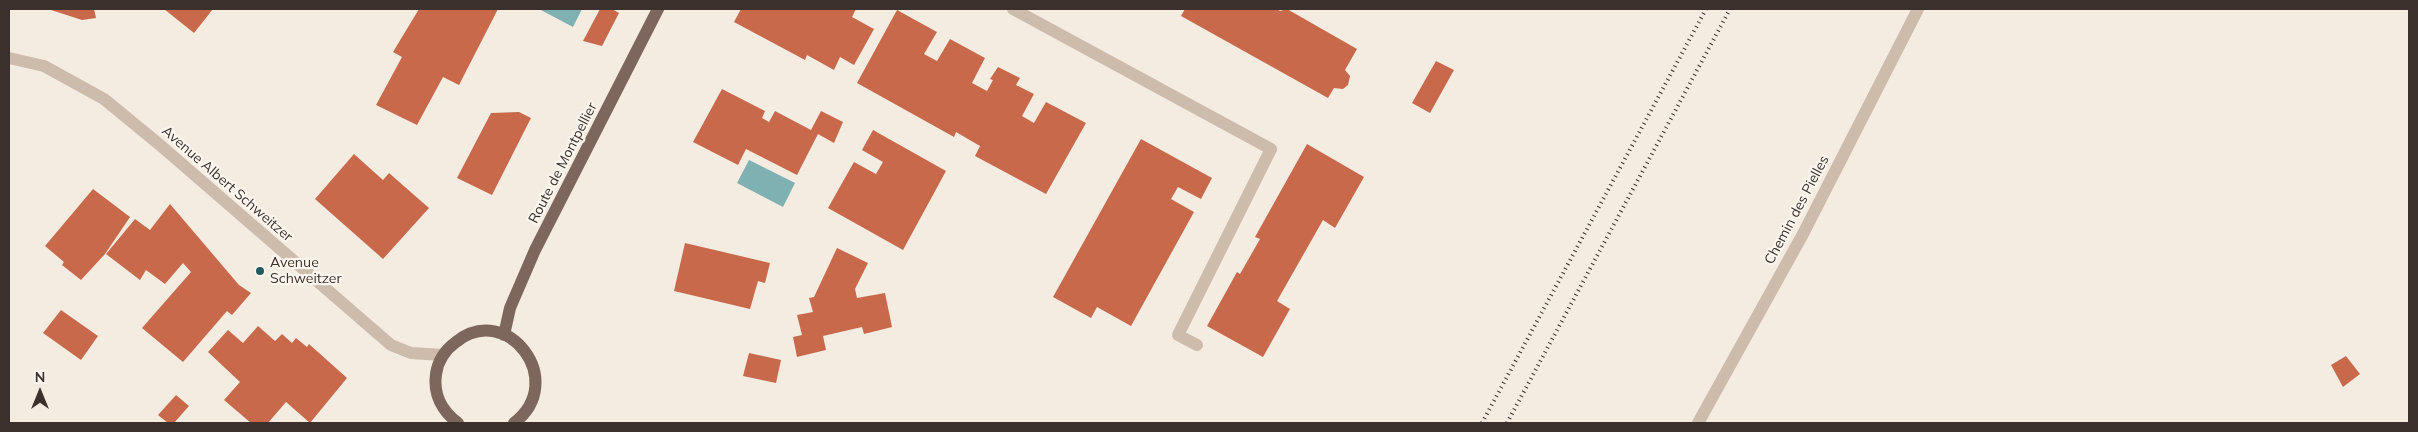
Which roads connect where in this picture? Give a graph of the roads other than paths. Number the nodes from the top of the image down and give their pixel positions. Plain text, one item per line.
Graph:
1 (658, 9) edge
2 (1013, 9) edge
3 (1918, 9) edge
4 (9, 58) edge
5 (504, 335) junction
6 (1197, 345) dead end
7 (443, 355) junction
8 (458, 423) edge
9 (514, 423) edge
10 (1698, 423) edge

1 - 5 main road, Route de Montpellier
2 - 6 street
3 - 10 street, Chemin des Pielles
4 - 7 street, Avenue Albert Schweitzer
5 - 7 main road
5 - 9 main road
7 - 8 main road

